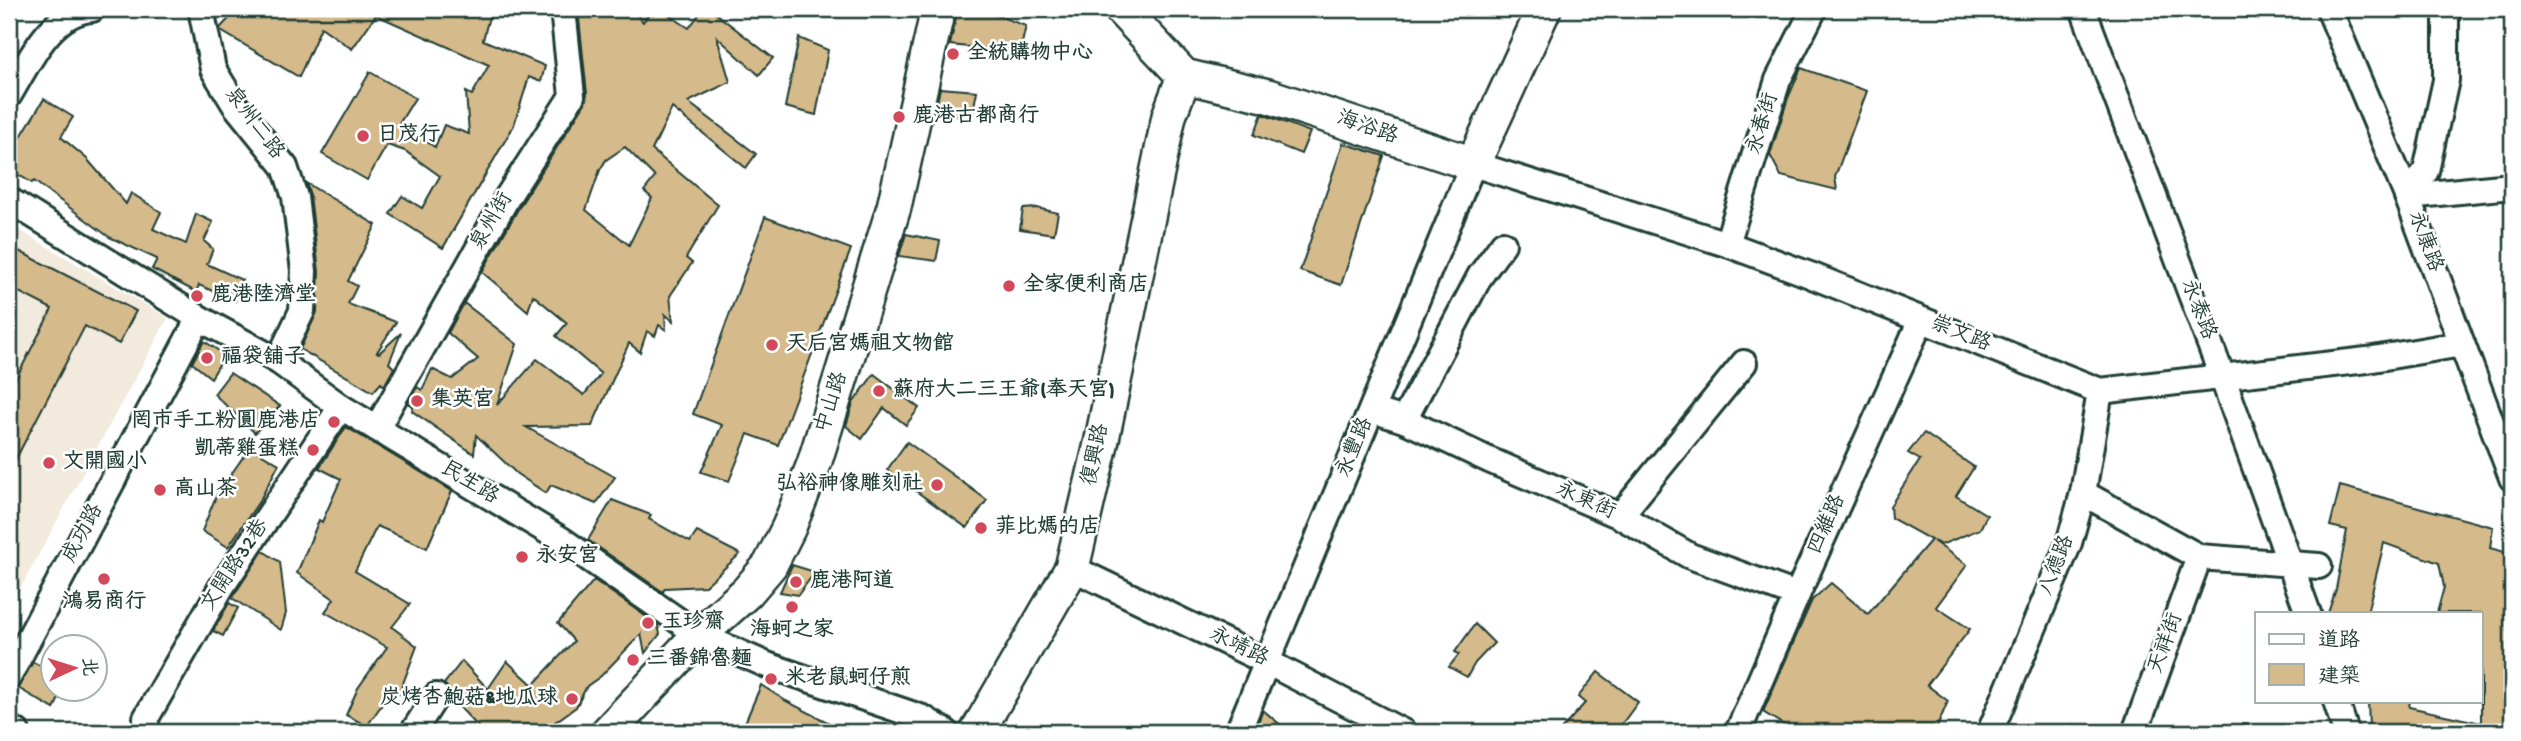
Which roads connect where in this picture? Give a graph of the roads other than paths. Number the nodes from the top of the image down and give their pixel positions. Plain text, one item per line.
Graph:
1 (92, 9) edge
2 (201, 9) edge
3 (563, 9) edge
4 (938, 9) edge
5 (1121, 9) edge
6 (1544, 9) edge
7 (1814, 9) edge
8 (2083, 9) edge
9 (2329, 9) edge
10 (2446, 9) edge
11 (1184, 76) junction
12 (9, 95) edge
13 (1473, 164) junction
14 (2512, 186) edge
15 (2407, 196) junction
16 (9, 200) edge
17 (1503, 244) dead end
18 (1727, 244) junction
19 (199, 318) junction
20 (1921, 320) junction
21 (2462, 344) junction
22 (278, 361) junction
23 (1744, 363) dead end
24 (2222, 376) junction
25 (2100, 391) junction
26 (341, 407) junction
27 (1372, 410) junction
28 (1404, 420) junction
29 (377, 428) junction
30 (2510, 466) edge
31 (2083, 493) junction
32 (1620, 516) junction
33 (2199, 556) junction
34 (2289, 563) junction
35 (2319, 566) dead end
36 (1072, 568) junction
37 (1797, 596) junction
38 (2308, 612) edge
39 (699, 635) junction
40 (1267, 662) junction
41 (9, 676) edge
42 (436, 696) dead end
43 (2336, 702) edge
44 (9, 728) edge
45 (17, 732) edge
46 (146, 732) edge
47 (413, 732) edge
48 (608, 732) edge
49 (946, 732) edge
50 (977, 732) edge
51 (1238, 732) edge
52 (1403, 732) edge
53 (1738, 732) edge
54 (1990, 732) edge
55 (2135, 732) edge
56 (2346, 732) edge

1 - 12 street
2 - 22 street, 泉州二路
3 - 29 street, 泉州街
4 - 39 street, 中山路
5 - 11 street
6 - 13 street
7 - 18 street, 永春街
8 - 24 street, 永泰路
9 - 15 street, 永康路
10 - 15 street
11 - 13 street, 海浴路
11 - 36 street, 復興路
13 - 18 street, 崇文路
13 - 27 street, 永豐路
14 - 15 street
15 - 21 street, 永康路
16 - 19 street, 民生路
17 - 28 street
18 - 20 street, 崇文路
19 - 22 street, 民生路
19 - 41 street, 成功路
20 - 25 street, 崇文路
20 - 37 street, 四維路
21 - 24 street, 崇文路
21 - 30 street, 永康路
22 - 26 street, 民生路
23 - 32 street
24 - 25 street, 崇文路
24 - 34 street, 永泰路
25 - 31 street, 八德路
26 - 29 street, 民生路
26 - 46 street, 文開路32巷
27 - 28 street, 永東街
27 - 40 street, 永豐路
28 - 32 street, 永東街
29 - 39 street, 民生路
31 - 33 street
31 - 54 street, 八德路
32 - 37 street, 永東街
33 - 34 street
33 - 55 street, 天祥街
34 - 35 street
34 - 38 street, 永泰路
36 - 40 street, 永靖路
36 - 50 street, 復興路
37 - 53 street, 四維路
39 - 48 street, 中山路
39 - 49 street, 民生路
40 - 51 street, 永豐路
40 - 52 street, 永靖路
42 - 47 street
43 - 56 street
44 - 45 street

